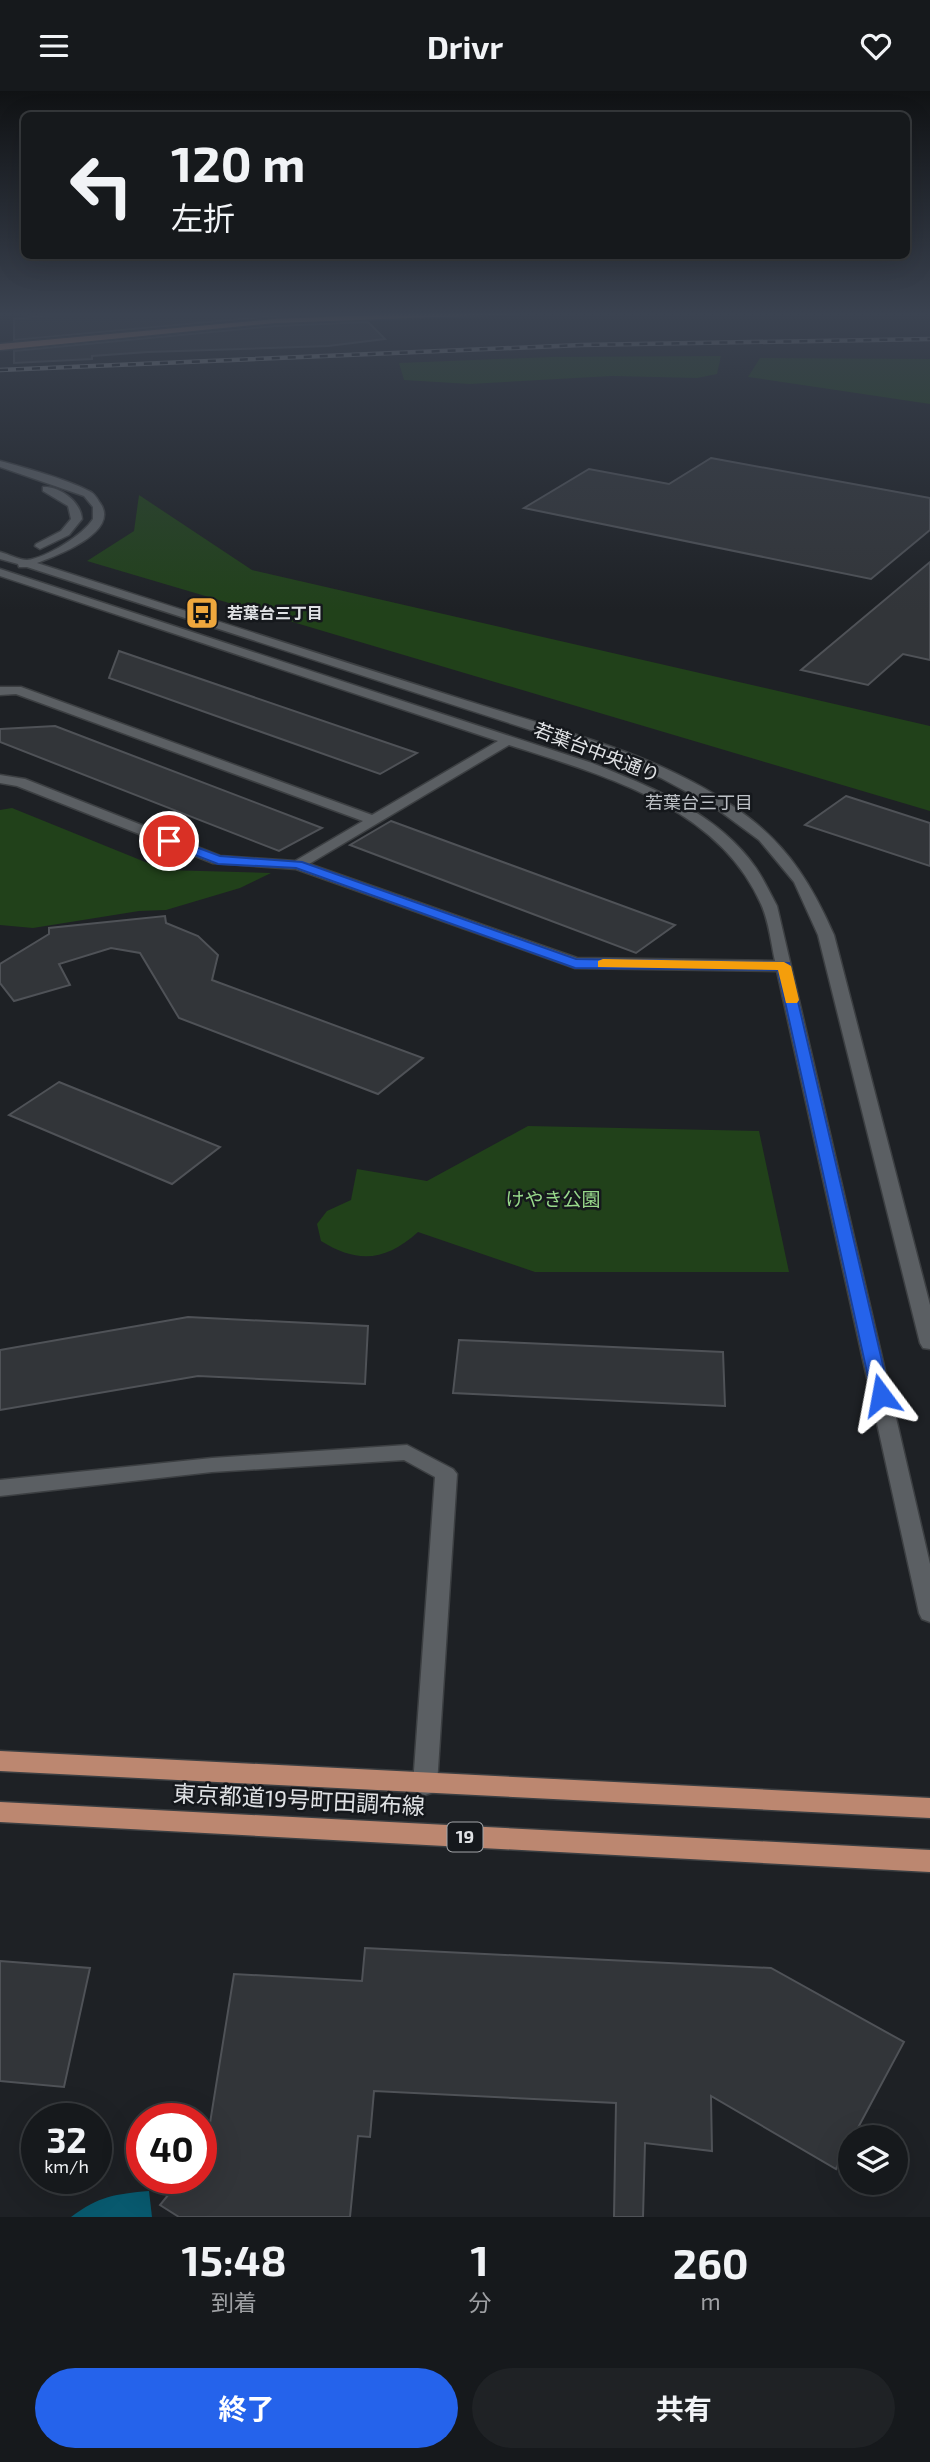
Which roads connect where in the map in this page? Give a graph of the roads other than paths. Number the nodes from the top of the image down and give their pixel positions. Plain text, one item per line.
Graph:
1 (0, 464) edge
2 (0, 474) edge
3 (27, 563) junction
4 (2, 566) edge
5 (0, 691) edge
6 (508, 740) junction
7 (0, 779) edge
8 (371, 819) junction
9 (298, 865) junction
10 (784, 966) junction
11 (930, 1343) edge
12 (0, 1488) edge
13 (930, 1613) edge
14 (0, 1761) edge
15 (425, 1785) junction
16 (930, 1808) edge
17 (0, 1812) edge
18 (930, 1861) edge

1 - 3 street
2 - 4 street
3 - 4 street, 若葉台中央通り
3 - 11 street, 若葉台中央通り
4 - 6 street, 若葉台中央通り
5 - 8 street
6 - 8 street
6 - 10 street, 若葉台中央通り
7 - 9 street
8 - 9 street
9 - 10 street
10 - 13 street, 若葉台中央通り
12 - 15 street
14 - 15 main road, 東京都道19号町田調布線
15 - 16 main road, 東京都道19号町田調布線
17 - 18 main road, 東京都道19号町田調布線 / 19

